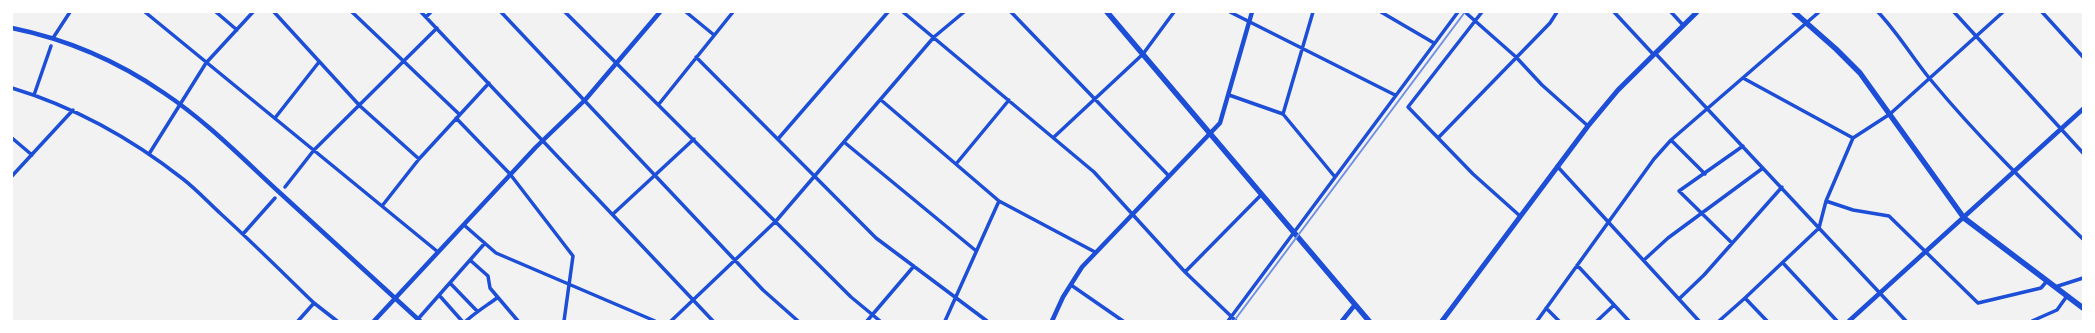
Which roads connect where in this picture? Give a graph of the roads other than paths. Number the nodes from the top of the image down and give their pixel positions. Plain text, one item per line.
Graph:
1 (70, 12) edge
2 (145, 12) edge
3 (216, 12) edge
4 (253, 12) edge
5 (274, 12) edge
6 (352, 12) edge
7 (421, 12) edge
8 (432, 12) edge
9 (501, 12) edge
10 (565, 12) edge
11 (660, 12) edge
12 (686, 12) edge
13 (733, 12) edge
14 (888, 12) edge
15 (903, 12) edge
16 (964, 12) edge
17 (1011, 12) edge
18 (1107, 12) edge
19 (1174, 12) edge
20 (1230, 12) edge
21 (1252, 12) edge
22 (1313, 12) edge
23 (1381, 12) edge
24 (1458, 12) edge
25 (1465, 12) edge
26 (1482, 12) edge
27 (1557, 12) edge
28 (1614, 12) edge
29 (1671, 12) edge
30 (1697, 12) edge
31 (1794, 12) edge
32 (1819, 12) edge
33 (1878, 12) edge
34 (1954, 12) edge
35 (2003, 12) edge
36 (2042, 12) edge
37 (426, 17) junction
38 (1476, 20) junction
39 (1249, 22) junction
40 (1808, 23) junction
41 (1683, 25) junction
42 (12, 28) edge
43 (437, 28) junction
44 (237, 30) junction
45 (714, 35) junction
46 (1976, 36) junction
47 (53, 38) junction
48 (934, 38) junction
49 (1434, 43) junction
50 (50, 46) dead end
51 (1302, 48) junction
52 (1143, 54) junction
53 (1654, 54) junction
54 (696, 57) junction
55 (1516, 57) junction
56 (2083, 57) edge
57 (319, 62) junction
58 (403, 62) junction
59 (206, 63) junction
60 (617, 64) junction
61 (1743, 78) junction
62 (1929, 78) junction
63 (489, 83) junction
64 (12, 88) edge
65 (34, 95) junction
66 (1229, 95) junction
67 (1395, 95) junction
68 (1095, 99) junction
69 (585, 100) junction
70 (881, 100) junction
71 (1009, 100) junction
72 (180, 104) junction
73 (659, 104) junction
74 (360, 106) junction
75 (1706, 108) junction
76 (2083, 109) edge
77 (73, 110) junction
78 (459, 114) junction
79 (1283, 114) junction
80 (1890, 114) junction
81 (275, 118) junction
82 (456, 118) junction
83 (1588, 126) junction
84 (2061, 128) junction
85 (1210, 134) junction
86 (1054, 137) junction
87 (12, 138) edge
88 (1438, 138) junction
89 (1853, 138) junction
90 (694, 139) junction
91 (778, 139) junction
92 (542, 140) junction
93 (1671, 140) junction
94 (844, 142) junction
95 (1743, 146) junction
96 (314, 150) junction
97 (2083, 153) edge
98 (149, 154) junction
99 (32, 155) junction
100 (419, 159) junction
101 (956, 164) junction
102 (1557, 166) junction
103 (1763, 168) junction
104 (2014, 172) junction
105 (510, 174) junction
106 (655, 174) junction
107 (1705, 174) junction
108 (1168, 175) junction
109 (12, 176) edge
110 (815, 176) junction
111 (1335, 177) junction
112 (1782, 187) junction
113 (285, 188) dead end
114 (1261, 195) junction
115 (276, 198) dead end
116 (999, 201) junction
117 (1826, 201) junction
118 (382, 206) junction
119 (612, 214) junction
120 (1133, 214) junction
121 (1702, 214) junction
122 (1520, 216) junction
123 (1964, 218) junction
124 (776, 221) junction
125 (1609, 222) junction
126 (464, 225) junction
127 (1819, 228) junction
128 (243, 234) junction
129 (1293, 234) junction
130 (2083, 239) edge
131 (485, 243) junction
132 (1732, 243) junction
133 (975, 250) junction
134 (438, 252) junction
135 (1095, 252) junction
136 (1926, 253) junction
137 (470, 260) junction
138 (736, 260) junction
139 (1644, 260) junction
140 (1783, 263) junction
141 (1577, 265) junction
142 (914, 266) junction
143 (1185, 272) junction
144 (2083, 278) edge
145 (2047, 281) junction
146 (450, 283) junction
147 (569, 284) junction
148 (1071, 285) junction
149 (2055, 287) junction
150 (1880, 293) junction
151 (439, 295) junction
152 (2067, 296) junction
153 (956, 297) junction
154 (395, 298) junction
155 (497, 298) junction
156 (1746, 298) junction
157 (1679, 299) junction
158 (693, 300) junction
159 (314, 303) junction
160 (1614, 305) junction
161 (1354, 306) junction
162 (1546, 308) junction
163 (2083, 308) edge
164 (477, 310) junction
165 (872, 315) junction
166 (1231, 317) junction
167 (419, 320) edge
168 (298, 321) edge
169 (336, 321) edge
170 (374, 321) edge
171 (462, 321) edge
172 (466, 321) edge
173 (518, 321) edge
174 (564, 321) edge
175 (655, 321) edge
176 (672, 321) edge
177 (713, 321) edge
178 (798, 321) edge
179 (867, 321) edge
180 (880, 321) edge
181 (945, 321) edge
182 (987, 321) edge
183 (1052, 321) edge
184 (1123, 321) edge
185 (1228, 321) edge
186 (1236, 321) edge
187 (1342, 321) edge
188 (1369, 321) edge
189 (1442, 321) edge
190 (1537, 321) edge
191 (1559, 321) edge
192 (1597, 321) edge
193 (1629, 321) edge
194 (1699, 321) edge
195 (1719, 321) edge
196 (1767, 321) edge
197 (1837, 321) edge
198 (1849, 321) edge
199 (1906, 321) edge
200 (2032, 321) edge

1 - 47 street
2 - 59 street
3 - 44 street
4 - 44 street
5 - 57 street
6 - 58 street
7 - 37 street
8 - 37 street
9 - 69 street
10 - 60 street
11 - 60 street
12 - 45 street
13 - 45 street
14 - 91 street
15 - 48 street
16 - 48 street
17 - 68 street
18 - 52 main road
19 - 52 street
20 - 39 street
21 - 39 street
22 - 51 street
23 - 49 street
24 - 49 street
25 - 38 street
26 - 38 street
27 - 55 street
28 - 53 street
29 - 41 street
30 - 41 main road
31 - 40 main road
32 - 40 street
33 - 62 street
34 - 46 street
35 - 46 street
36 - 56 street
37 - 43 street
38 - 55 street
38 - 88 street
39 - 51 street
39 - 66 street
40 - 61 street
40 - 80 main road
41 - 53 main road
42 - 47 street
43 - 58 street
43 - 63 street
44 - 59 street
45 - 54 street
46 - 62 street
46 - 84 street
47 - 72 street
48 - 70 street
48 - 71 street
49 - 67 street
50 - 65 street
51 - 67 street
51 - 79 street
52 - 68 street
52 - 85 main road
53 - 75 street
53 - 83 main road
54 - 73 street
54 - 91 street
55 - 83 street
55 - 88 street
57 - 74 street
57 - 81 street
58 - 74 street
58 - 78 street
59 - 72 street
59 - 81 street
60 - 69 street
60 - 73 street
61 - 75 street
61 - 89 street
62 - 80 street
62 - 104 street
63 - 78 street
63 - 92 street
64 - 65 street
65 - 77 street
66 - 79 street
66 - 85 street
67 - 111 street
68 - 86 street
68 - 108 street
69 - 92 street
69 - 106 street
70 - 94 street
70 - 101 street
71 - 86 street
71 - 101 street
72 - 98 street
72 - 154 street
73 - 90 street
74 - 96 street
74 - 100 street
75 - 93 street
75 - 95 street
76 - 84 street
77 - 98 street
77 - 99 street
78 - 82 street
79 - 111 street
80 - 89 street
80 - 123 main road
81 - 96 street
82 - 100 street
82 - 105 street
83 - 102 main road
84 - 97 street
84 - 104 street
85 - 108 street
85 - 114 main road
86 - 120 street
87 - 99 street
88 - 122 street
89 - 117 street
90 - 106 street
90 - 124 street
91 - 110 street
92 - 105 street
92 - 119 street
93 - 107 street
93 - 125 street
94 - 110 street
94 - 133 street
95 - 103 street
95 - 107 street
96 - 113 street
96 - 118 street
98 - 128 street
99 - 109 street
100 - 118 street
101 - 116 street
102 - 122 main road
102 - 125 street
103 - 112 street
103 - 121 street
104 - 123 street
104 - 130 street
105 - 126 street
105 - 147 street
106 - 119 street
106 - 138 street
107 - 121 street
108 - 120 street
110 - 124 street
110 - 142 street
111 - 129 street
112 - 127 street
112 - 132 street
114 - 129 main road
114 - 143 street
115 - 128 street
116 - 133 street
116 - 135 street
117 - 127 street
117 - 136 street
118 - 134 street
119 - 158 street
120 - 135 street
120 - 143 street
121 - 132 street
121 - 139 street
122 - 189 main road
123 - 136 street
123 - 145 main road
124 - 138 street
124 - 165 street
125 - 139 street
125 - 141 street
126 - 131 street
126 - 134 street
127 - 140 street
127 - 150 street
128 - 159 street
129 - 161 main road
129 - 166 street
131 - 137 street
131 - 147 street
132 - 157 street
133 - 153 street
134 - 154 street
135 - 148 street
136 - 145 street
136 - 150 street
137 - 146 street
137 - 155 street
138 - 158 street
138 - 178 street
139 - 157 street
140 - 156 street
140 - 197 street
141 - 160 street
141 - 162 street
142 - 153 street
142 - 165 street
143 - 166 street
144 - 149 street
145 - 149 main road
146 - 151 street
146 - 164 street
147 - 174 street
147 - 175 street
148 - 183 street
148 - 184 street
149 - 152 main road
150 - 198 street
150 - 199 street
151 - 167 street
151 - 171 street
152 - 163 main road
152 - 200 street
153 - 181 street
153 - 182 street
154 - 167 street
154 - 170 street
155 - 164 street
155 - 173 street
156 - 195 street
156 - 196 street
157 - 194 street
158 - 176 street
158 - 177 street
159 - 168 street
159 - 169 street
160 - 192 street
160 - 193 street
161 - 187 street
161 - 188 main road
162 - 190 street
162 - 191 street
164 - 172 street
165 - 179 street
165 - 180 street
166 - 185 street
166 - 186 street

